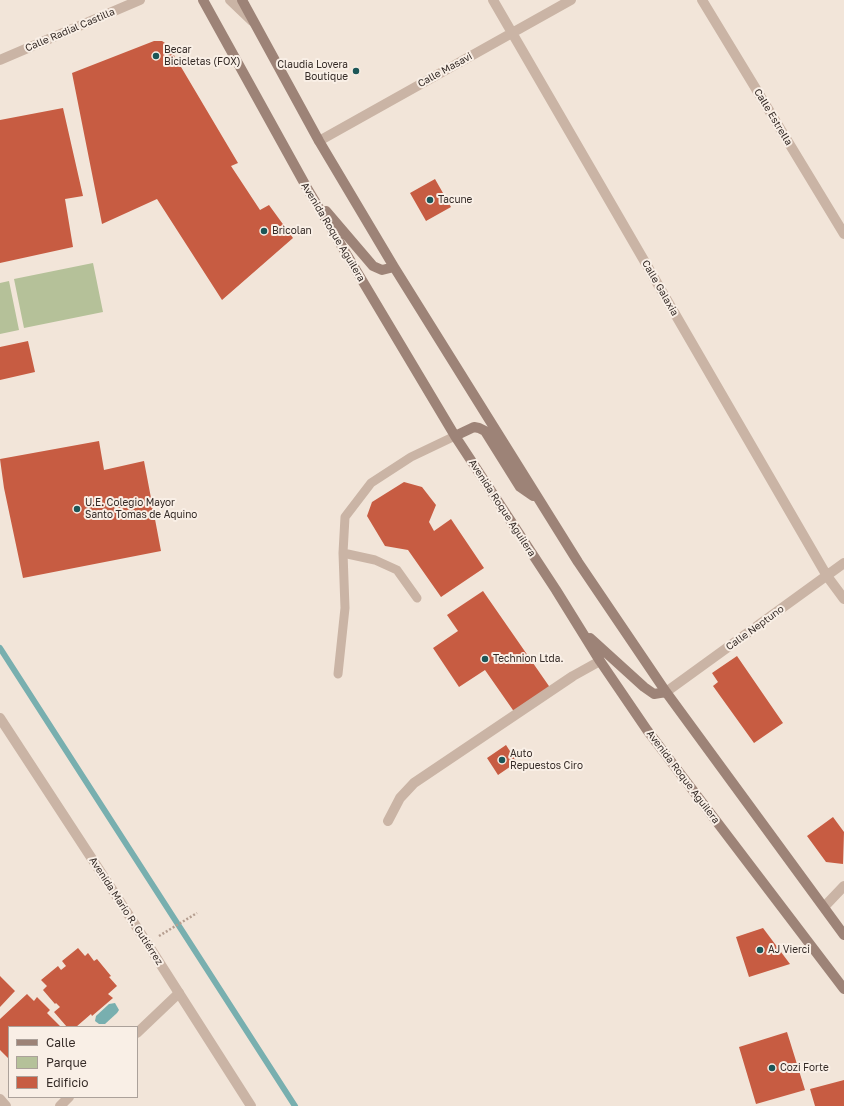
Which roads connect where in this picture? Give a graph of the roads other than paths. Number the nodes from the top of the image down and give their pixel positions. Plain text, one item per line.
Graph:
1 (140, 0) edge
2 (203, 0) edge
3 (230, 0) edge
4 (242, 0) edge
5 (493, 0) edge
6 (570, 0) edge
7 (702, 0) edge
8 (255, 24) junction
9 (511, 32) junction
10 (0, 60) edge
11 (320, 141) junction
12 (307, 188) junction
13 (844, 234) edge
14 (394, 267) junction
15 (454, 436) junction
16 (538, 500) junction
17 (343, 553) junction
18 (844, 564) edge
19 (827, 576) junction
20 (417, 598) dead end
21 (844, 599) edge
22 (580, 629) junction
23 (600, 661) junction
24 (338, 674) dead end
25 (666, 692) junction
26 (0, 718) edge
27 (388, 821) dead end
28 (844, 886) edge
29 (824, 907) junction
30 (844, 935) edge
31 (844, 989) edge
32 (179, 993) junction
33 (138, 1031) edge
34 (68, 1098) edge
35 (0, 1099) edge
36 (6, 1106) edge
37 (60, 1106) edge
38 (251, 1106) edge

1 - 10 street, Calle Radial Castilla
2 - 12 main road, Avenida Roque Aguilera
3 - 8 street
4 - 8 main road
5 - 9 street, Calle Galaxia
6 - 9 street, Calle Masavi
7 - 13 street, Calle Estrella
8 - 11 main road
9 - 11 street, Calle Masavi
9 - 19 street, Calle Galaxia
11 - 14 main road
12 - 14 main road
12 - 15 main road, Avenida Roque Aguilera
14 - 16 main road
15 - 16 main road
15 - 17 lane
15 - 22 main road, Avenida Roque Aguilera
16 - 25 main road
17 - 20 lane
17 - 24 lane
18 - 19 street, Calle Neptuno
19 - 21 street, Calle Galaxia
19 - 25 street, Calle Neptuno
22 - 23 main road, Avenida Roque Aguilera
22 - 25 main road
23 - 27 street
23 - 31 main road, Avenida Roque Aguilera
25 - 29 main road
26 - 32 street, Avenida Mario R. Gutiérrez
28 - 29 street
29 - 30 main road
32 - 33 street
32 - 38 street, Avenida Mario R. Gutiérrez
34 - 37 street
35 - 36 street

